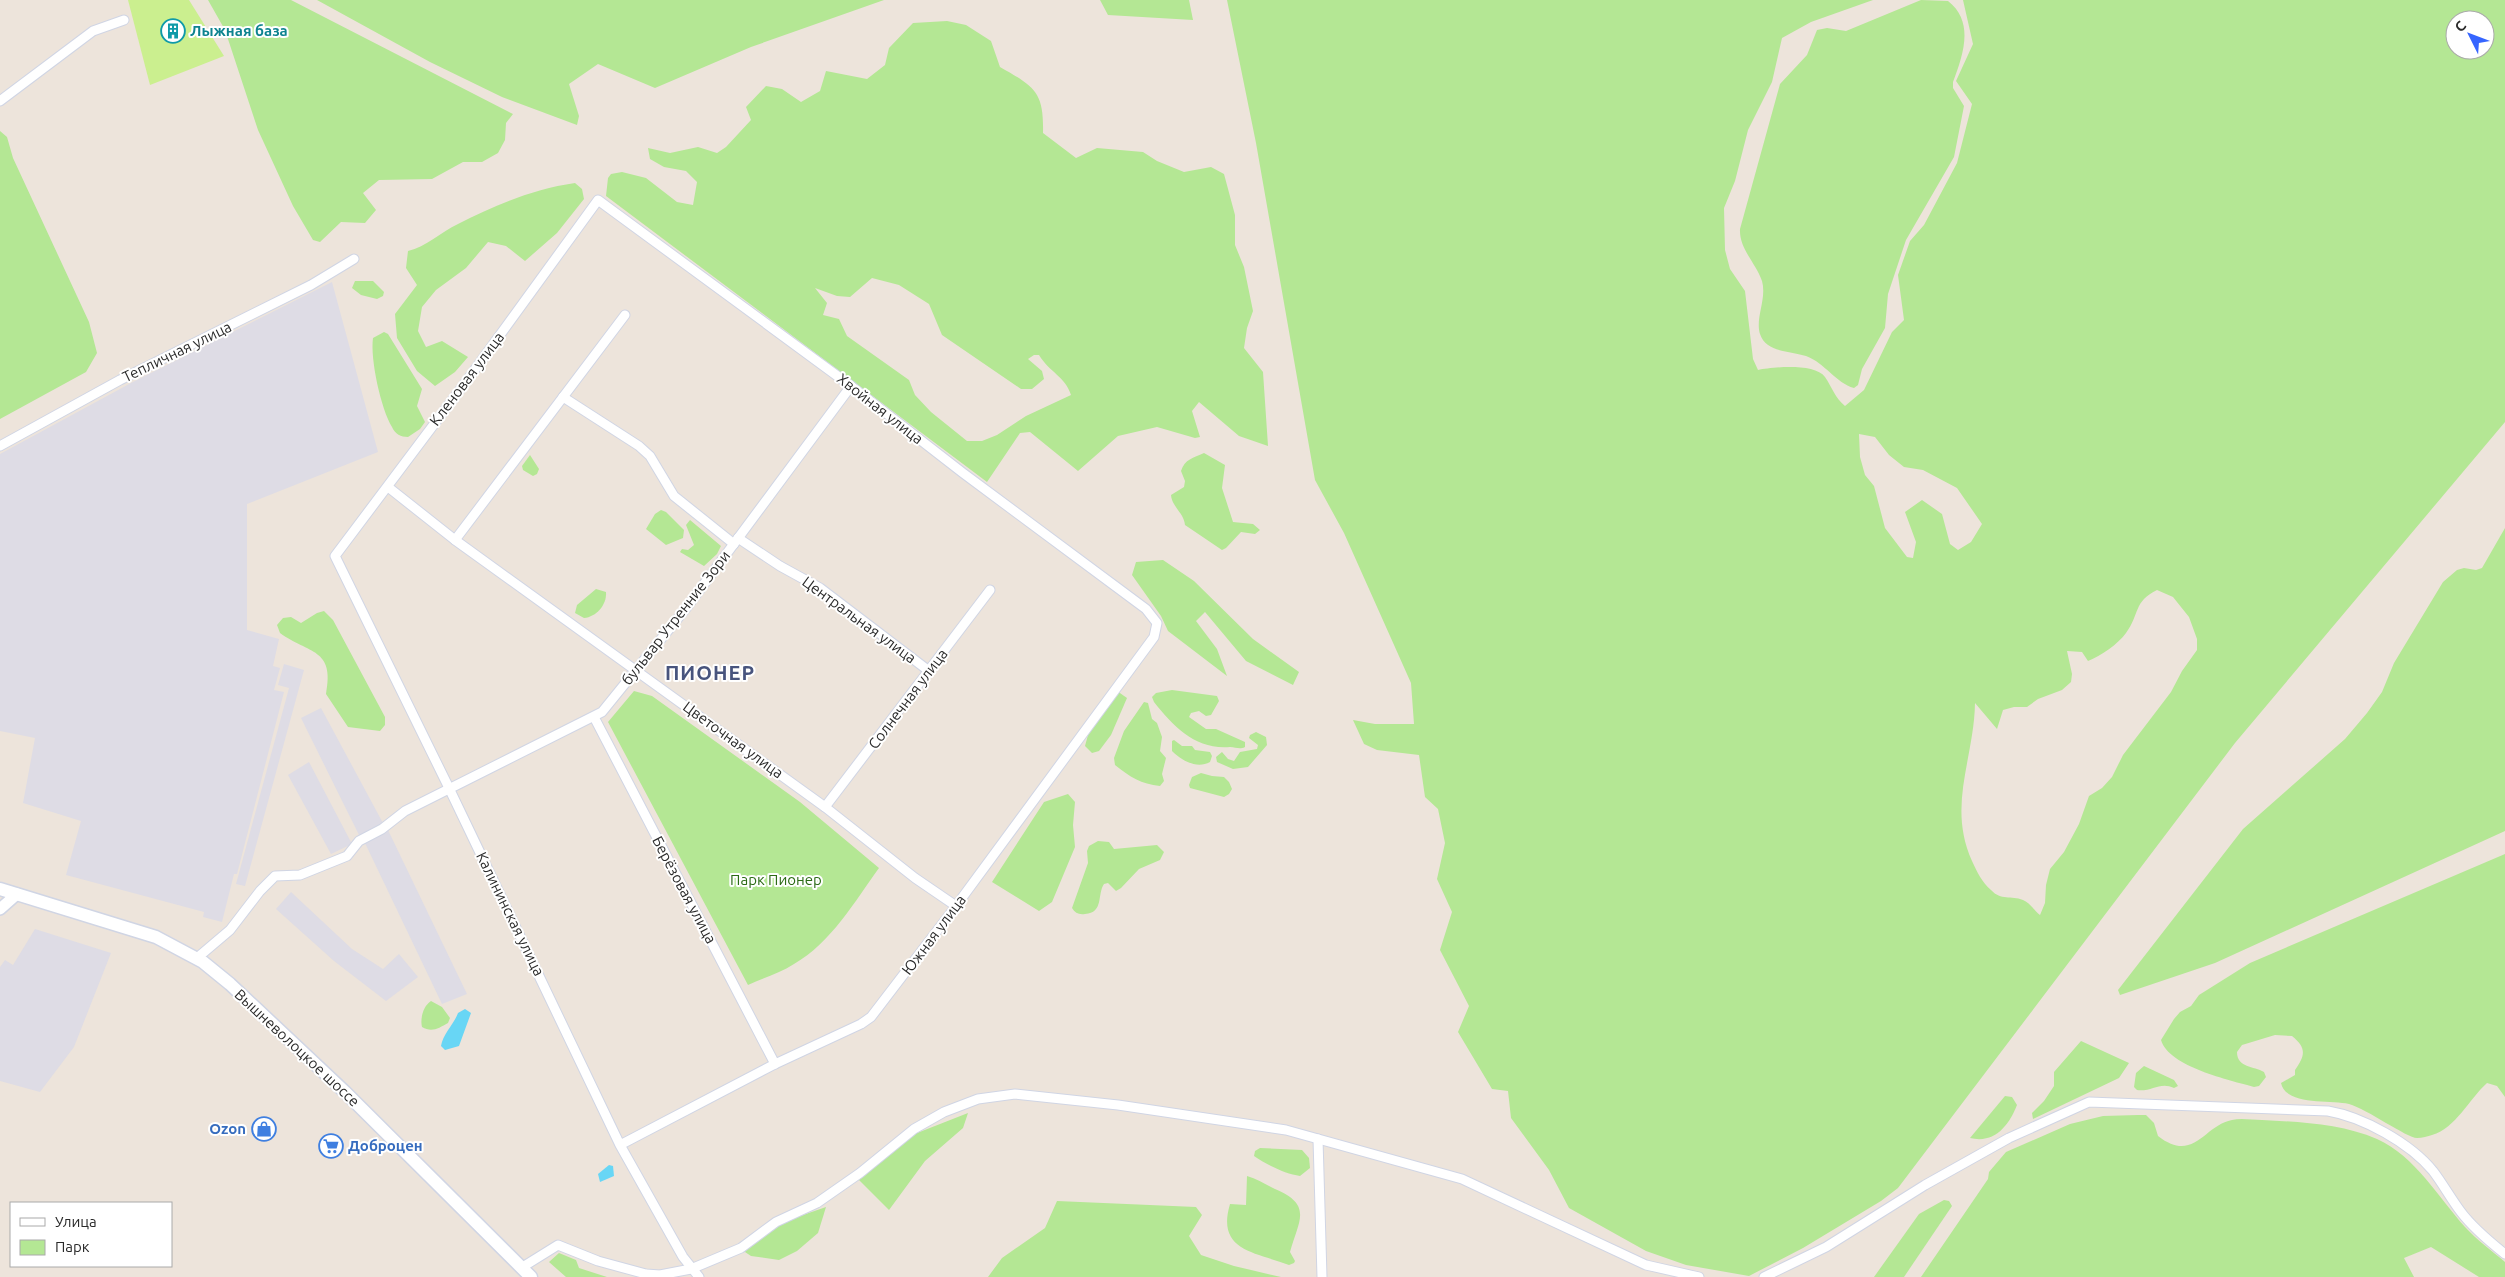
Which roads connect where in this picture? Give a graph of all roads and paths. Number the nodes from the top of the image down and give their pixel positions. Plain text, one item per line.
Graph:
1 (124, 20) dead end
2 (0, 101) edge
3 (598, 200) joint
4 (354, 258) dead end
5 (625, 316) dead end
6 (851, 386) junction
7 (563, 397) junction
8 (0, 446) edge
9 (388, 487) junction
10 (455, 540) junction
11 (736, 541) junction
12 (335, 556) joint
13 (990, 590) dead end
14 (1157, 623) joint
15 (636, 671) junction
16 (929, 671) junction
17 (594, 716) junction
18 (449, 788) junction
19 (825, 807) junction
20 (0, 889) edge
21 (16, 894) junction
22 (956, 906) junction
23 (0, 909) edge
24 (197, 958) junction
25 (775, 1064) junction
26 (1318, 1139) junction
27 (620, 1145) junction
28 (2505, 1254) edge
29 (521, 1268) junction
30 (691, 1268) junction
31 (531, 1277) edge
32 (700, 1277) edge
33 (1322, 1277) edge
34 (1699, 1277) edge
35 (1764, 1277) edge

1 - 2 street
3 - 6 street, Хвойная улица
3 - 9 street, Кленовая улица
4 - 8 street, Тепличная улица
5 - 7 street
6 - 11 street, бульвар Утренние Зори
6 - 14 street, Хвойная улица
7 - 10 street
7 - 11 street, Центральная улица
9 - 10 street, Цветочная улица
9 - 12 street, Кленовая улица
10 - 15 street, Цветочная улица
11 - 15 street, бульвар Утренние Зори
11 - 16 street, Центральная улица
12 - 18 street, Калининская улица
13 - 16 street, Солнечная улица
14 - 22 street, Южная улица
15 - 17 street, бульвар Утренние Зори
15 - 19 street, Цветочная улица
16 - 19 street, Солнечная улица
17 - 18 street, бульвар Утренние Зори
17 - 25 street, Берёзовая улица
18 - 24 street, бульвар Утренние Зори
18 - 27 street, Калининская улица
19 - 22 street, Цветочная улица
20 - 21 main road, Вышневолоцкое шоссе
21 - 23 street
21 - 24 main road, Вышневолоцкое шоссе
22 - 25 street, Южная улица
24 - 29 main road, Вышневолоцкое шоссе
25 - 27 street, Южная улица
26 - 30 street
26 - 33 street
26 - 34 street
27 - 30 street, Калининская улица
28 - 35 street
29 - 30 street
29 - 31 main road, Вышневолоцкое шоссе
30 - 32 street, Калининская улица

